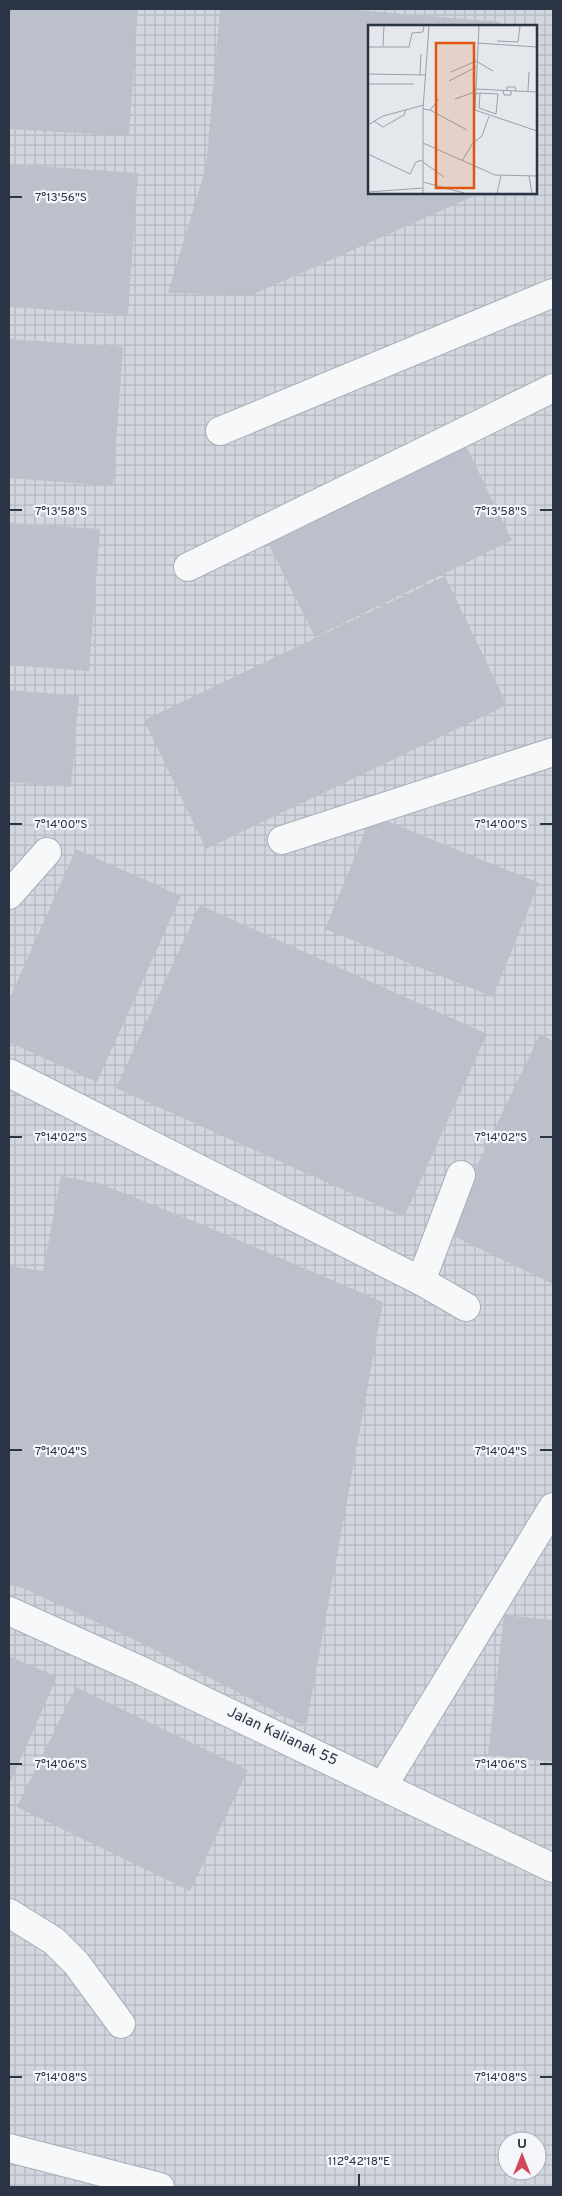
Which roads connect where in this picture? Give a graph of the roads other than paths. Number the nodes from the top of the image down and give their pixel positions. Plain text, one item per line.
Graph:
1 (553, 293) edge
2 (553, 388) edge
3 (220, 431) dead end
4 (188, 567) dead end
5 (553, 752) edge
6 (282, 840) dead end
7 (46, 852) dead end
8 (9, 895) edge
9 (9, 1073) edge
10 (461, 1175) dead end
11 (421, 1281) junction
12 (466, 1307) dead end
13 (553, 1507) edge
14 (9, 1611) edge
15 (383, 1786) junction
16 (553, 1868) edge
17 (9, 1913) edge
18 (121, 2024) dead end
19 (9, 2148) edge
20 (160, 2187) edge

1 - 3 lane
2 - 4 lane
5 - 6 lane
7 - 8 lane
9 - 11 lane
10 - 11 lane
11 - 12 lane
13 - 15 lane
14 - 15 lane, Jalan Kalianak 55
15 - 16 lane, Jalan Kalianak 55
17 - 18 lane
19 - 20 lane

